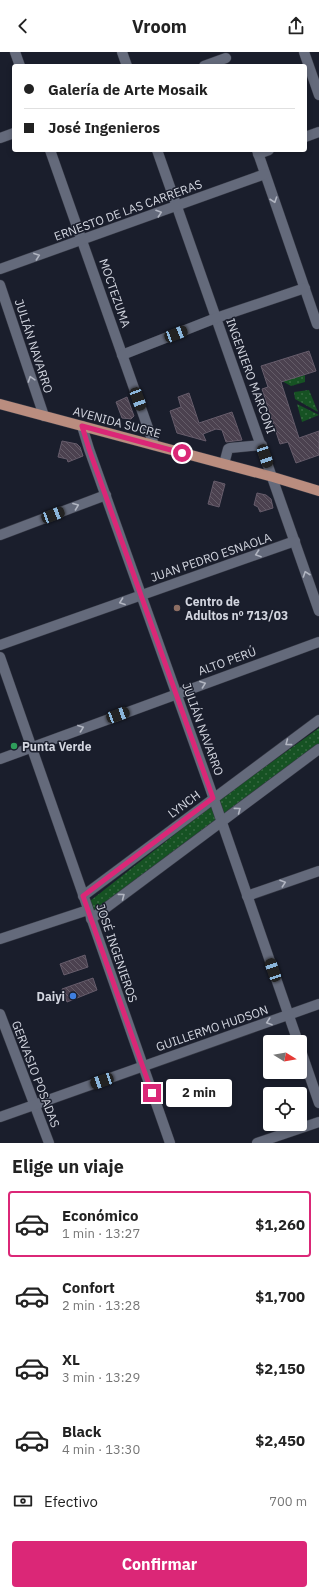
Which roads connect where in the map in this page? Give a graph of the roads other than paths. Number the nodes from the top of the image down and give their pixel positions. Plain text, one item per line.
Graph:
1 (15, 52) edge
2 (122, 52) edge
3 (304, 52) edge
4 (226, 59) edge
5 (19, 64) edge
6 (126, 64) edge
7 (210, 64) edge
8 (319, 95) edge
9 (319, 132) edge
10 (12, 134) edge
11 (307, 136) edge
12 (0, 138) edge
13 (51, 152) edge
14 (158, 152) edge
15 (258, 152) edge
16 (266, 174) junction
17 (178, 206) junction
18 (83, 240) junction
19 (0, 269) edge
20 (0, 285) edge
21 (305, 288) junction
22 (216, 318) junction
23 (317, 324) dead end
24 (122, 355) junction
25 (0, 404) edge
26 (44, 416) junction
27 (82, 426) junction
28 (154, 445) junction
29 (262, 445) junction
30 (224, 464) junction
31 (273, 477) junction
32 (319, 491) edge
33 (106, 495) junction
34 (0, 535) edge
35 (295, 541) junction
36 (142, 595) junction
37 (319, 610) edge
38 (319, 642) edge
39 (0, 645) edge
40 (0, 657) edge
41 (176, 694) junction
42 (319, 720) edge
43 (31, 747) junction
44 (319, 749) edge
45 (0, 759) edge
46 (213, 798) junction
47 (222, 822) junction
48 (319, 871) edge
49 (83, 896) junction
50 (247, 896) junction
51 (90, 914) junction
52 (0, 939) edge
53 (319, 1004) edge
54 (0, 1014) edge
55 (288, 1015) junction
56 (295, 1035) edge
57 (142, 1067) junction
58 (307, 1068) edge
59 (319, 1103) edge
60 (34, 1105) junction
61 (0, 1116) edge
62 (319, 1122) edge
63 (49, 1143) edge
64 (170, 1143) edge
65 (257, 1143) edge

1 - 5 street
2 - 6 street
3 - 8 street
4 - 7 street
9 - 11 street
10 - 12 street
13 - 18 street, MOCTEZUMA
14 - 17 street, INGENIERO MARCONI
15 - 16 street
16 - 17 street, ERNESTO DE LAS CARRERAS
16 -> 21 street
18 -> 17 street, ERNESTO DE LAS CARRERAS
17 - 22 street, INGENIERO MARCONI
19 -> 18 street, ERNESTO DE LAS CARRERAS
18 - 24 street, MOCTEZUMA
26 -> 20 street, JULIÁN NAVARRO
21 - 22 street
21 - 23 street
22 - 24 street
22 - 29 street, INGENIERO MARCONI
24 - 28 street, MOCTEZUMA
25 - 26 main road, AVENIDA SUCRE
26 - 27 main road, AVENIDA SUCRE
27 - 28 main road, AVENIDA SUCRE
27 - 33 street, JULIÁN NAVARRO
28 - 30 main road, AVENIDA SUCRE
29 - 30 street
29 - 31 street, INGENIERO MARCONI
30 - 31 main road, AVENIDA SUCRE
31 - 32 main road, AVENIDA SUCRE
31 - 35 street, INGENIERO MARCONI
34 -> 33 street
33 - 36 street, JULIÁN NAVARRO
35 -> 36 street, JUAN PEDRO ESNAOLA
37 -> 35 street, INGENIERO MARCONI
36 -> 39 street, JUAN PEDRO ESNAOLA
36 - 41 street, JULIÁN NAVARRO
41 -> 38 street, ALTO PERÚ
40 - 43 street, JOSÉ INGENIEROS
43 -> 41 street, ALTO PERÚ
41 - 46 street, JULIÁN NAVARRO
42 -> 46 street, LYNCH
43 - 45 street, ALTO PERÚ
43 - 49 street, JOSÉ INGENIEROS
47 -> 44 street
46 - 47 street, JULIÁN NAVARRO
46 - 49 street, LYNCH
47 - 50 street, JULIÁN NAVARRO
51 -> 47 street
50 -> 48 street
49 - 51 street, JOSÉ INGENIEROS
50 - 55 street, JULIÁN NAVARRO
51 - 52 street
51 - 57 street, JOSÉ INGENIEROS
53 - 55 street, GUILLERMO HUDSON
54 - 60 street, GERVASIO POSADAS
55 - 56 street, JULIÁN NAVARRO
55 -> 57 street, GUILLERMO HUDSON
57 - 60 street, GUILLERMO HUDSON
57 - 64 street, JOSÉ INGENIEROS
58 - 59 street
60 - 61 street, GUILLERMO HUDSON
60 - 63 street, GERVASIO POSADAS
62 - 65 street

